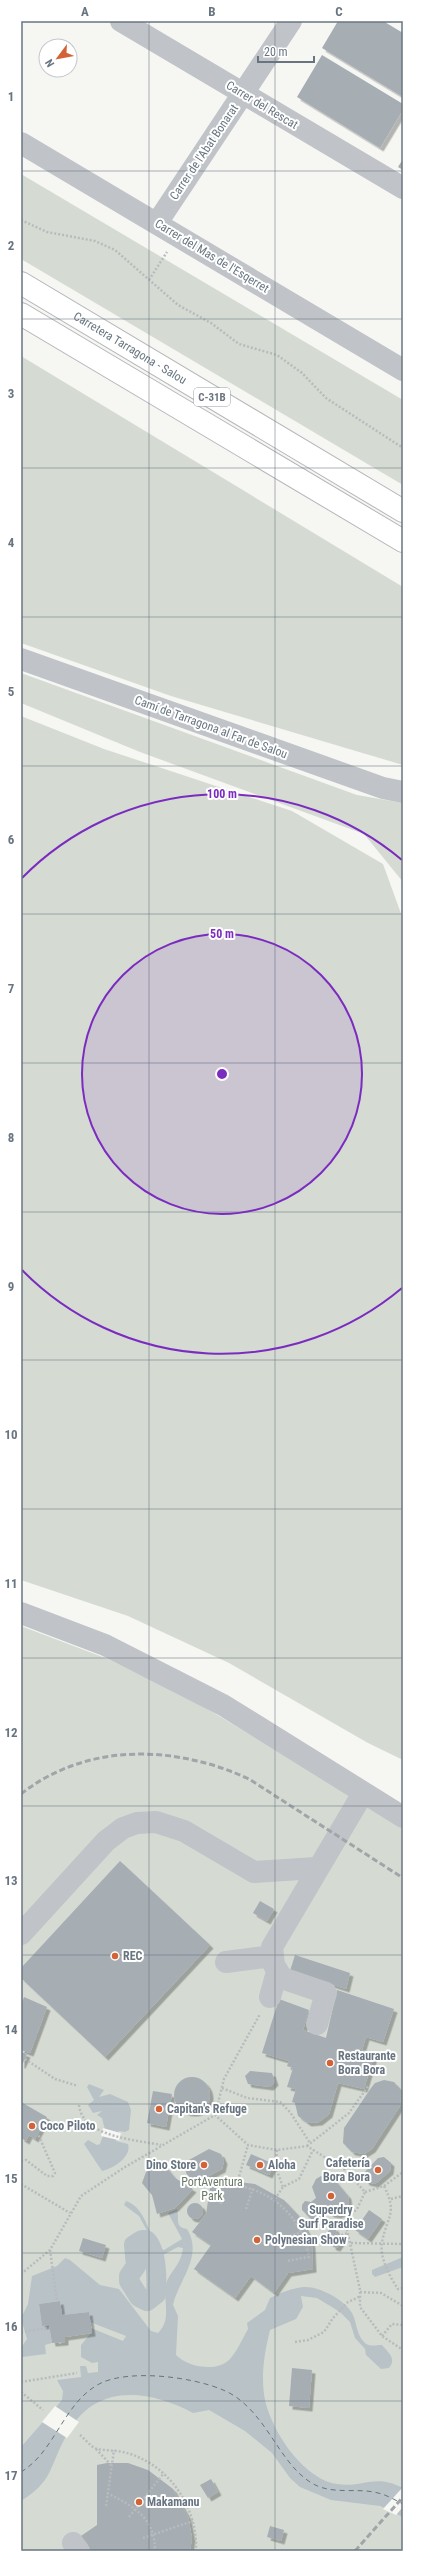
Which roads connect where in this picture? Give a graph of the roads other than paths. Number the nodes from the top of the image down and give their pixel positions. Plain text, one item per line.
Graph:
1 (121, 21) edge
2 (291, 21) edge
3 (242, 94) junction
4 (21, 143) edge
5 (403, 188) edge
6 (157, 223) junction
7 (21, 283) edge
8 (21, 314) edge
9 (403, 370) edge
10 (403, 511) edge
11 (403, 541) edge
12 (21, 659) edge
13 (403, 792) edge
14 (21, 1613) edge
15 (362, 1793) junction
16 (403, 1817) edge
17 (316, 1868) junction
18 (21, 1934) edge
19 (226, 1962) dead end
20 (274, 1964) junction
21 (266, 2004) road end
22 (317, 2024) dead end

1 - 3 street, Carrer del Rescat
2 - 3 street, Carrer de l'Abat Bonarat
3 - 5 street, Carrer del Rescat
3 - 6 street, Carrer de l'Abat Bonarat
4 - 6 street, Carrer del Mas de l'Esqerret
6 - 9 street, Carrer del Mas de l'Esqerret
7 - 10 highway, Carretera Tarragona - Salou / C-31B
8 - 11 highway, C-31B
12 - 13 street, Camí de Tarragona al Far de Salou
14 - 15 street
15 - 16 street
15 - 17 street
17 - 18 street
17 - 20 street
19 - 20 street
20 - 21 street
20 - 22 street

